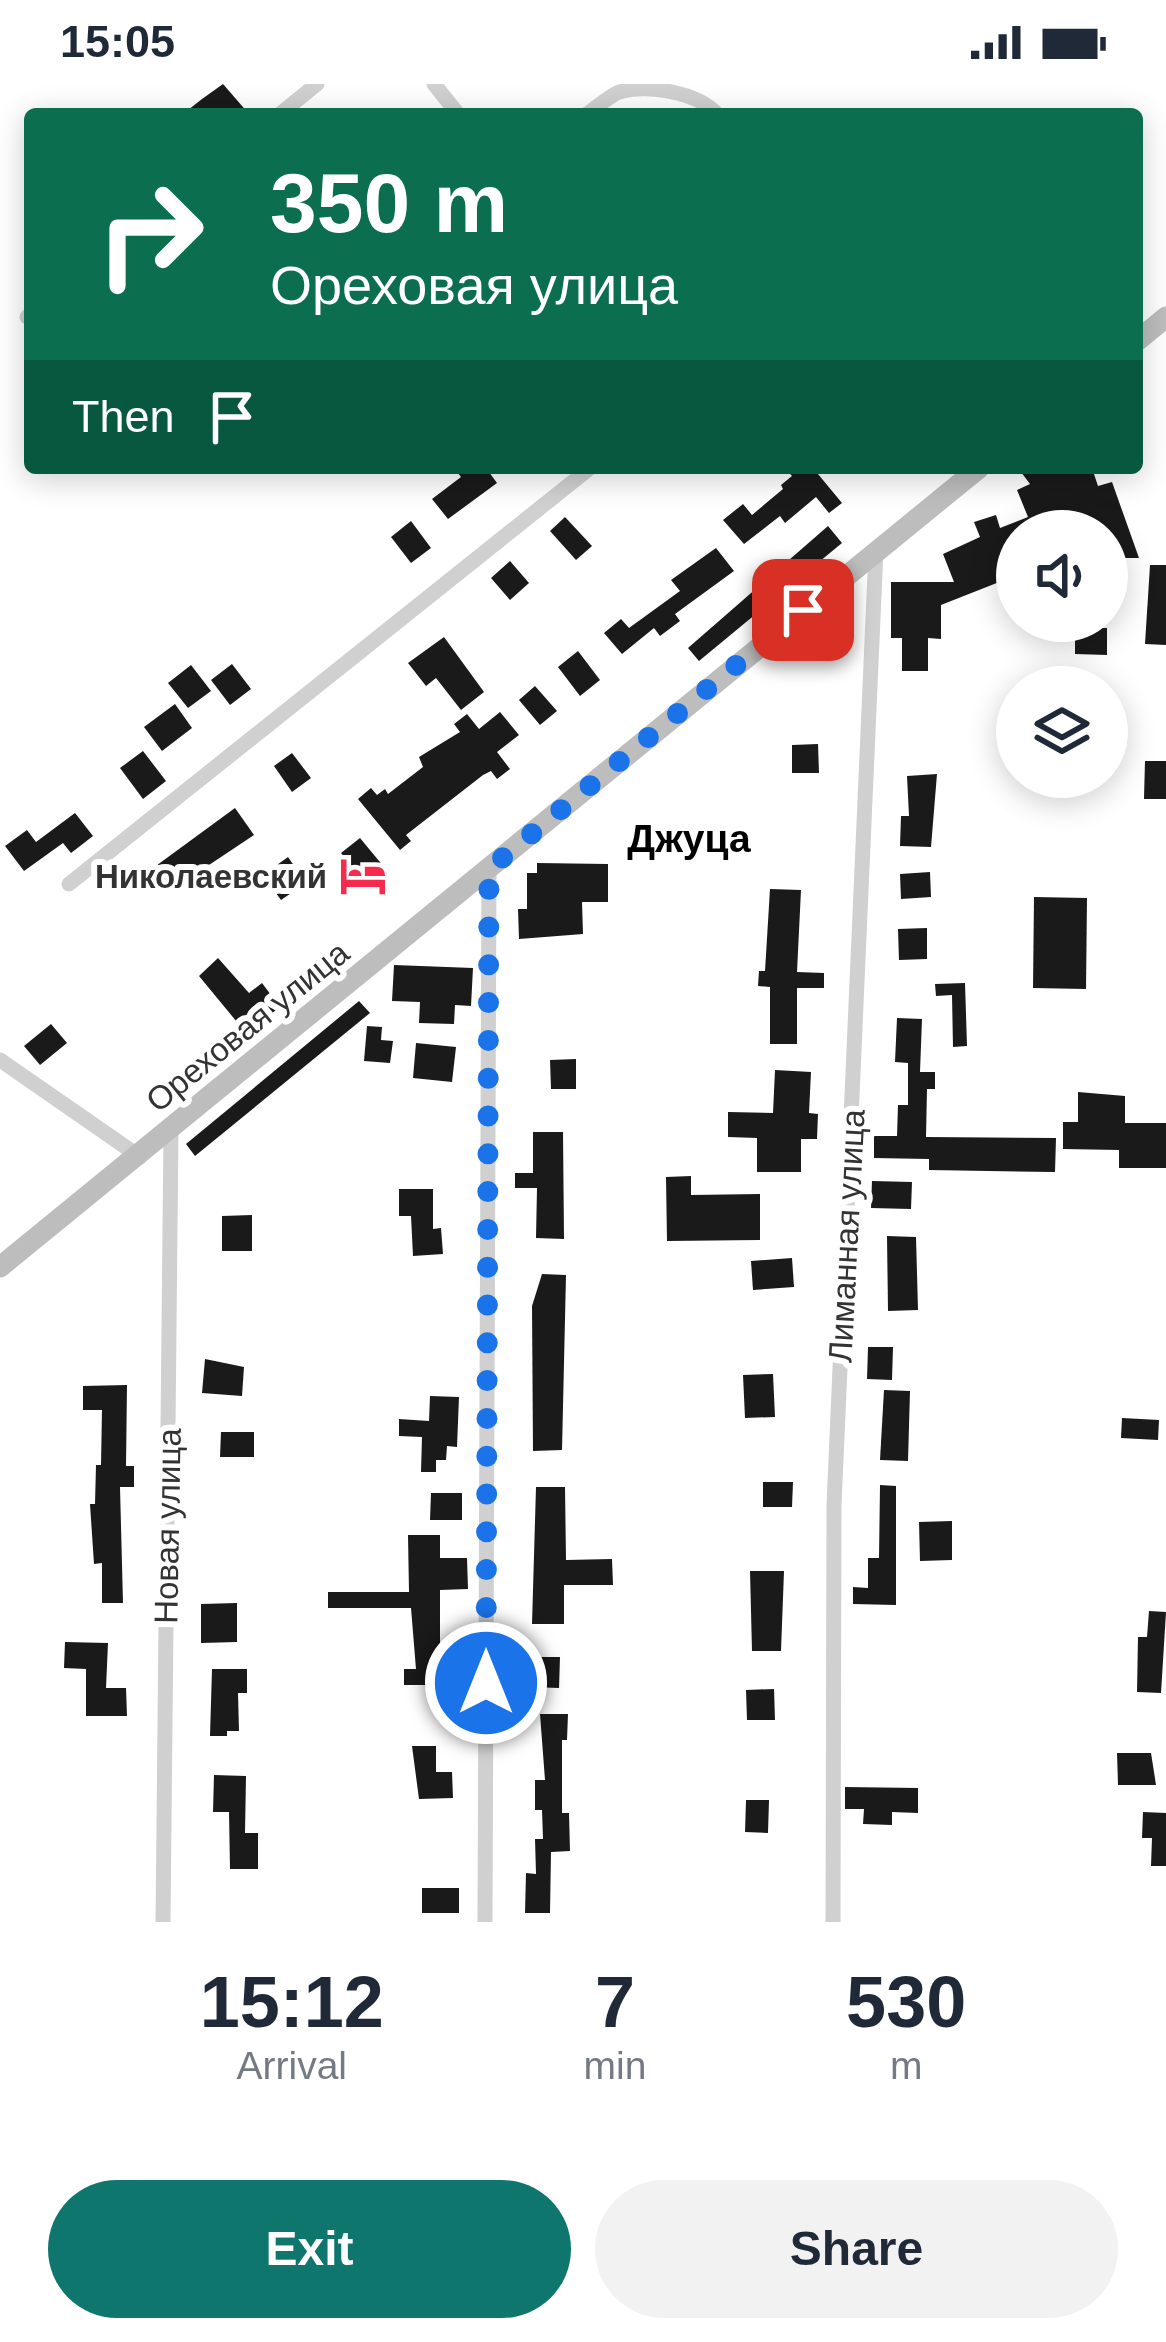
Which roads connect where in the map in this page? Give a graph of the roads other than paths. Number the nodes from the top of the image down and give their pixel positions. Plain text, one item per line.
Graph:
1 (316, 84) edge
2 (434, 84) edge
3 (287, 108) edge
4 (453, 108) edge
5 (596, 108) edge
6 (708, 108) edge
7 (582, 474) edge
8 (971, 474) edge
9 (876, 550) junction
10 (489, 869) junction
11 (69, 884) dead end
12 (0, 1060) edge
13 (171, 1130) junction
14 (140, 1157) junction
15 (0, 1267) edge
16 (164, 1922) edge
17 (485, 1922) edge
18 (833, 1922) edge

1 - 3 street
2 - 4 street
5 - 6 street
7 - 11 street
8 - 9 main road, Ореховая улица
9 - 10 main road, Ореховая улица
9 - 18 street, Лиманная улица
10 - 13 main road, Ореховая улица
10 - 17 street
12 - 14 street
13 - 14 main road, Ореховая улица
13 - 16 street, Новая улица
14 - 15 main road, Ореховая улица

